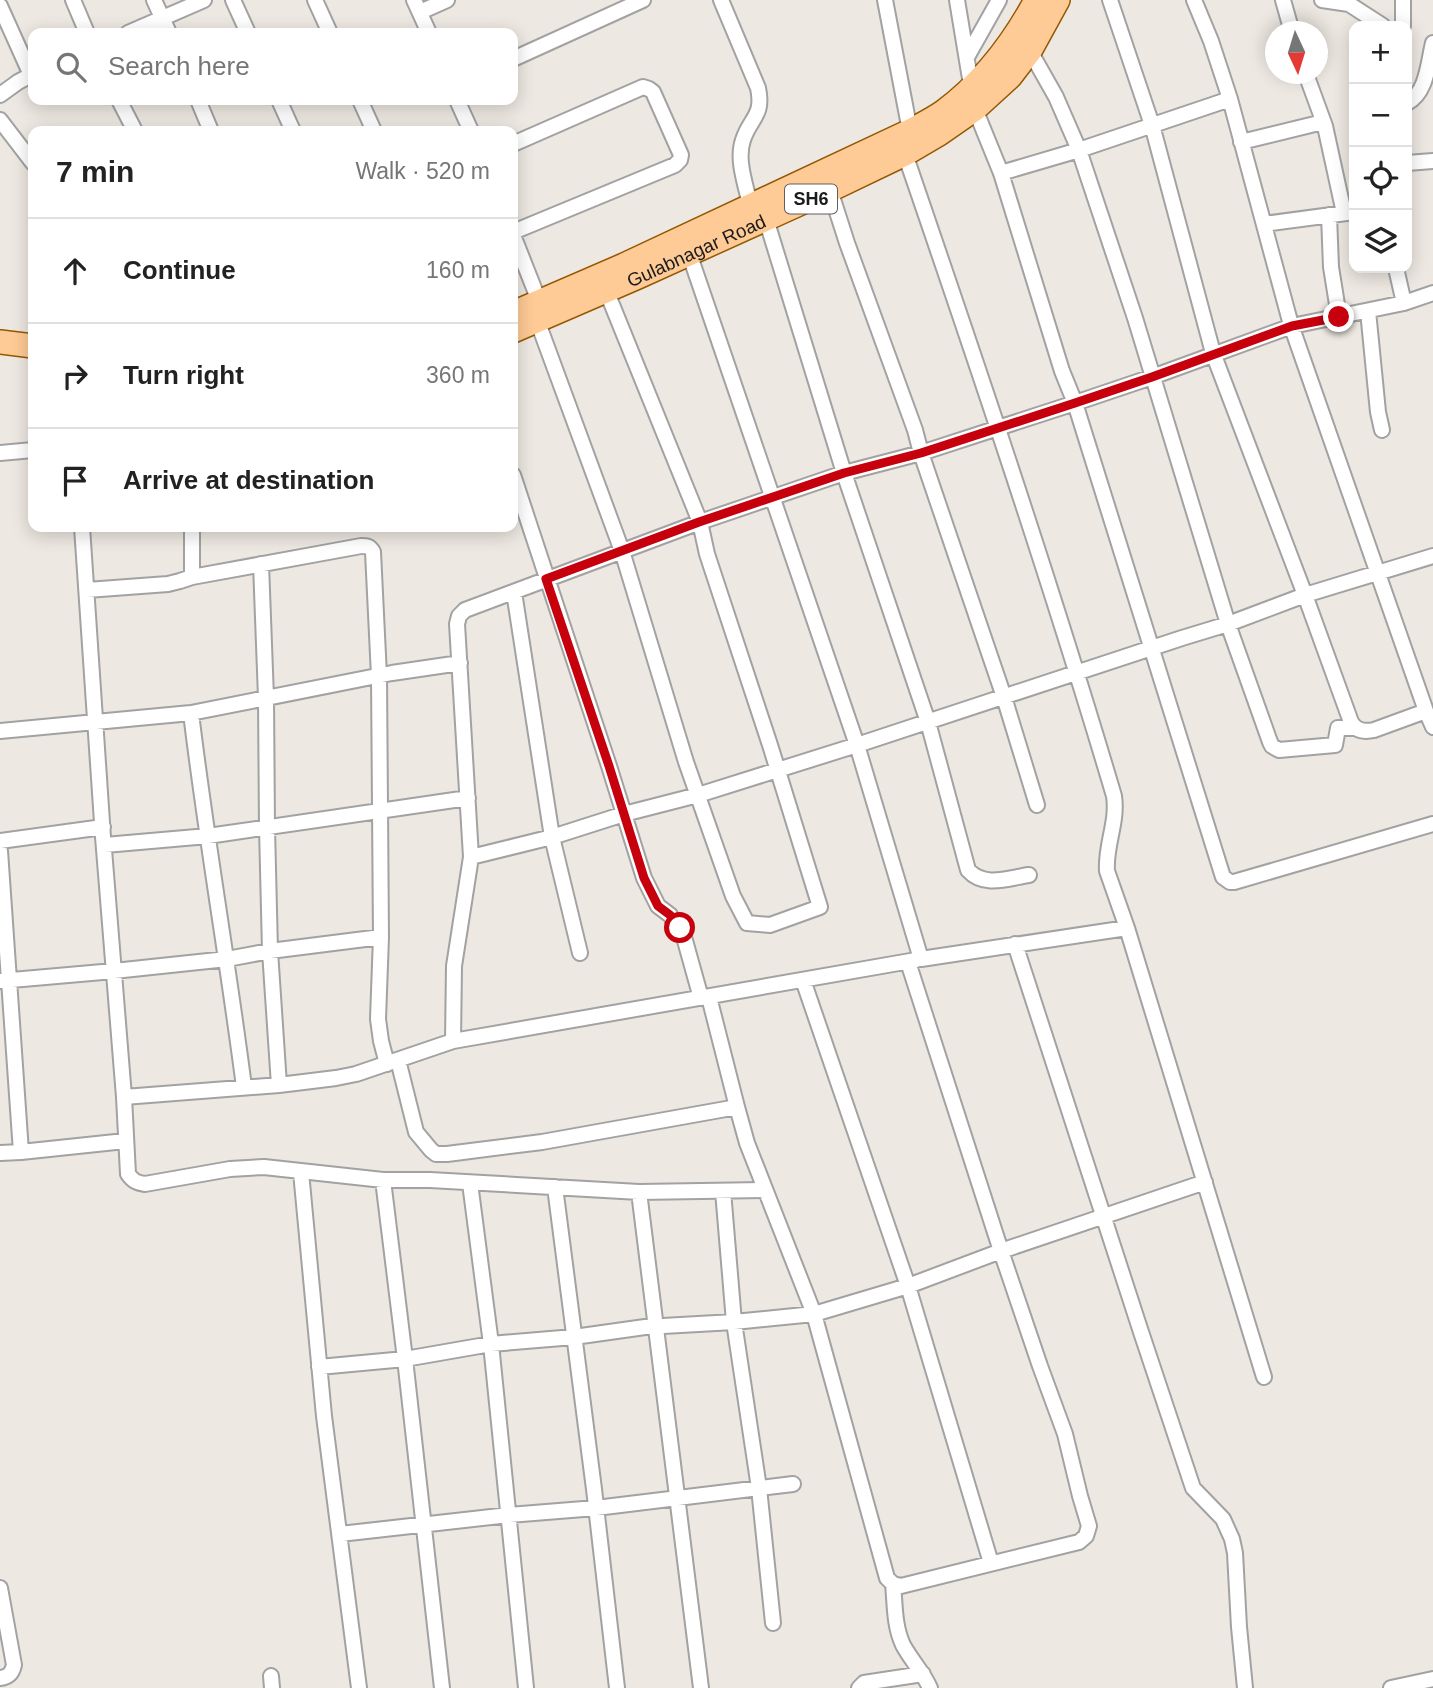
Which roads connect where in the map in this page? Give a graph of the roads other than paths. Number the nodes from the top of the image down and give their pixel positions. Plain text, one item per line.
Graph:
1 (73, 0) edge
2 (154, 0) edge
3 (204, 0) edge
4 (233, 0) edge
5 (315, 0) edge
6 (447, 0) edge
7 (643, 0) edge
8 (721, 0) edge
9 (885, 0) edge
10 (957, 0) edge
11 (999, 0) edge
12 (1036, 0) edge
13 (1058, 0) edge
14 (1110, 0) edge
15 (1194, 0) edge
16 (1283, 0) edge
17 (1322, 0) edge
18 (1403, 0) edge
19 (0, 6) edge
20 (417, 6) edge
21 (162, 18) junction
22 (1289, 21) edge
23 (1375, 21) edge
24 (1403, 21) edge
25 (85, 28) edge
26 (139, 28) edge
27 (167, 28) edge
28 (246, 28) edge
29 (328, 28) edge
30 (427, 28) edge
31 (1433, 43) edge
32 (1030, 51) junction
33 (518, 57) edge
34 (967, 57) junction
35 (28, 66) edge
36 (28, 78) edge
37 (1310, 84) edge
38 (1428, 86) edge
39 (0, 95) edge
40 (973, 98) junction
41 (1230, 99) junction
42 (1412, 100) edge
43 (122, 105) edge
44 (200, 105) edge
45 (281, 105) edge
46 (362, 105) edge
47 (459, 105) edge
48 (0, 120) edge
49 (1323, 122) junction
50 (1152, 125) junction
51 (132, 126) edge
52 (209, 126) edge
53 (291, 126) edge
54 (372, 126) edge
55 (469, 126) edge
56 (910, 131) junction
57 (518, 142) edge
58 (1241, 142) junction
59 (1079, 150) junction
60 (905, 154) junction
61 (28, 156) edge
62 (1433, 160) edge
63 (1412, 162) edge
64 (1001, 173) junction
65 (830, 190) junction
66 (758, 212) junction
67 (1342, 214) edge
68 (1264, 224) junction
69 (518, 231) edge
70 (518, 248) edge
71 (689, 253) junction
72 (1397, 273) edge
73 (606, 290) junction
74 (1433, 293) edge
75 (1404, 303) junction
76 (538, 310) junction
77 (1368, 311) junction
78 (518, 312) edge
79 (1339, 317) junction
80 (0, 326) edge
81 (1292, 326) junction
82 (518, 327) edge
83 (28, 329) edge
84 (0, 342) edge
85 (28, 345) edge
86 (1214, 355) junction
87 (1152, 377) junction
88 (1075, 403) junction
89 (999, 428) junction
90 (1382, 430) dead end
91 (28, 450) edge
92 (0, 453) edge
93 (921, 453) junction
94 (844, 473) junction
95 (518, 491) edge
96 (771, 497) junction
97 (699, 522) junction
98 (82, 532) edge
99 (192, 532) edge
100 (622, 551) junction
101 (1433, 556) edge
102 (261, 564) junction
103 (1378, 572) junction
104 (192, 577) junction
105 (546, 579) junction
106 (87, 590) junction
107 (514, 592) junction
108 (1305, 595) junction
109 (1228, 624) junction
110 (1153, 648) junction
111 (460, 663) junction
112 (1078, 673) junction
113 (379, 676) junction
114 (1004, 697) junction
115 (266, 698) junction
116 (1426, 711) junction
117 (191, 713) junction
118 (96, 722) junction
119 (928, 722) junction
120 (1433, 727) edge
121 (1356, 728) junction
122 (0, 731) edge
123 (857, 746) junction
124 (777, 771) junction
125 (698, 795) junction
126 (468, 798) junction
127 (1037, 806) dead end
128 (379, 811) junction
129 (624, 814) junction
130 (1433, 824) edge
131 (103, 827) junction
132 (267, 828) junction
133 (208, 836) junction
134 (552, 837) junction
135 (0, 841) edge
136 (104, 845) junction
137 (0, 851) edge
138 (471, 857) junction
139 (1029, 875) dead end
140 (1127, 928) junction
141 (381, 937) junction
142 (1015, 944) junction
143 (270, 951) junction
144 (580, 953) dead end
145 (227, 959) junction
146 (915, 961) junction
147 (114, 971) junction
148 (5, 980) edge
149 (803, 980) junction
150 (705, 998) junction
151 (453, 1041) junction
152 (393, 1062) junction
153 (279, 1085) junction
154 (244, 1087) junction
155 (124, 1097) junction
156 (737, 1107) junction
157 (125, 1141) junction
158 (21, 1152) junction
159 (0, 1153) edge
160 (436, 1154) junction
161 (301, 1172) junction
162 (383, 1180) junction
163 (430, 1180) junction
164 (1205, 1182) junction
165 (470, 1183) junction
166 (555, 1187) junction
167 (765, 1190) junction
168 (723, 1191) junction
169 (639, 1192) junction
170 (1104, 1217) junction
171 (1001, 1251) junction
172 (908, 1286) junction
173 (814, 1314) junction
174 (734, 1322) junction
175 (655, 1327) junction
176 (574, 1337) junction
177 (491, 1344) junction
178 (405, 1359) junction
179 (319, 1367) junction
180 (1264, 1377) dead end
181 (793, 1484) dead end
182 (759, 1488) junction
183 (678, 1498) junction
184 (596, 1508) junction
185 (509, 1515) junction
186 (423, 1525) junction
187 (340, 1534) junction
188 (990, 1563) junction
189 (893, 1584) junction
190 (0, 1588) edge
191 (773, 1623) dead end
192 (923, 1674) junction
193 (0, 1678) edge
194 (1431, 1682) edge
195 (359, 1688) edge
196 (442, 1688) edge
197 (526, 1688) edge
198 (617, 1688) edge
199 (701, 1688) edge
200 (859, 1688) edge
201 (930, 1688) edge
202 (1245, 1688) edge
203 (1391, 1688) edge

1 - 25 street
2 - 21 street
3 - 21 street
4 - 28 street
5 - 29 street
6 - 20 street
7 - 33 street
8 - 66 street
9 - 56 street
10 - 34 street
11 - 34 street
12 - 40 main road, Gulabnagar Road / SH6
13 - 32 main road, Gulabnagar Road / SH6
14 - 50 street
15 - 41 street
16 - 22 street
17 - 23 street
18 - 24 street
19 - 35 street
20 - 30 street
21 - 26 street
21 - 27 street
31 - 38 street
32 - 40 main road, Gulabnagar Road / SH6
32 - 59 street
34 - 40 street
36 - 39 street
37 - 49 street
38 - 42 street
40 - 56 main road, Gulabnagar Road / SH6
40 - 60 main road, Gulabnagar Road / SH6
40 - 64 street
41 - 50 street
41 - 58 street
43 - 51 street
44 - 52 street
45 - 53 street
46 - 54 street
47 - 55 street
48 - 61 street
49 - 58 street
49 - 67 street
50 - 59 street
50 - 86 street
56 - 66 main road, Gulabnagar Road / SH6
57 - 69 street
58 - 68 street
59 - 64 street
59 - 87 street
60 - 65 main road, Gulabnagar Road / SH6
60 - 89 street
62 - 63 street
64 - 88 street
65 - 66 main road, Gulabnagar Road / SH6
65 - 93 street
66 - 71 main road, Gulabnagar Road / SH6
66 - 76 main road, Gulabnagar Road / SH6
66 - 94 street
67 - 68 street
67 - 79 street
68 - 81 street
70 - 76 street
71 - 73 main road, Gulabnagar Road / SH6
71 - 96 street
72 - 75 street
73 - 76 main road, Gulabnagar Road / SH6
73 - 97 street
74 - 75 street
75 - 77 street
76 - 78 main road, Gulabnagar Road / SH6
76 - 82 main road, Gulabnagar Road / SH6
76 - 100 street
77 - 79 street
77 - 90 street
79 - 81 street
80 - 83 main road
81 - 86 street
81 - 103 street
84 - 85 main road
86 - 87 street
86 - 108 street
87 - 88 street
87 - 109 street
88 - 89 street
88 - 110 street
89 - 93 street
89 - 112 street
91 - 92 street
93 - 94 street
93 - 114 street
94 - 96 street
94 - 119 street
95 - 105 street
96 - 97 street
96 - 123 street
97 - 100 street
97 - 124 street
98 - 106 street
99 - 104 street
100 - 105 street
100 - 125 street
101 - 103 street
102 - 104 street
102 - 113 street
102 - 115 street
103 - 108 street
103 - 116 street
104 - 106 street
105 - 107 street
105 - 129 street
106 - 118 street
107 - 111 street
107 - 134 street
108 - 109 street
108 - 121 street
109 - 110 street
109 - 121 street
110 - 112 street
110 - 130 street
111 - 113 street
111 - 126 street
112 - 114 street
112 - 140 street
113 - 115 street
113 - 128 street
114 - 119 street
114 - 127 street
115 - 117 street
115 - 132 street
116 - 120 street
116 - 121 street
117 - 118 street
117 - 133 street
118 - 122 street
118 - 131 street
119 - 123 street
119 - 139 street
123 - 124 street
123 - 146 street
124 - 125 street
124 - 125 street
125 - 129 street
126 - 128 street
126 - 138 street
128 - 132 street
128 - 141 street
129 - 134 street
129 - 150 street
131 - 135 street
131 - 136 street
132 - 133 street
132 - 143 street
133 - 136 street
133 - 145 street
134 - 138 street
134 - 144 street
136 - 147 street
137 - 148 street
138 - 151 street
140 - 142 street
140 - 164 street
141 - 143 street
141 - 152 street
142 - 146 street
142 - 170 street
143 - 145 street
143 - 153 street
145 - 147 street
145 - 154 street
146 - 149 street
146 - 171 street
147 - 148 street
147 - 155 street
148 - 158 street
149 - 150 street
149 - 172 street
150 - 151 street
150 - 156 street
151 - 152 street
152 - 153 street
152 - 160 street
153 - 154 street
154 - 155 street
155 - 157 street
156 - 160 street
156 - 167 street
157 - 158 street
157 - 161 street
158 - 159 street
160 - 163 street
161 - 162 street
161 - 179 street
162 - 163 street
162 - 178 street
163 - 165 street
164 - 170 street
164 - 180 street
165 - 166 street
165 - 177 street
166 - 169 street
166 - 176 street
167 - 168 street
167 - 173 street
168 - 169 street
168 - 174 street
169 - 175 street
170 - 171 street
170 - 202 street
171 - 172 street
171 - 188 street
172 - 173 street
172 - 188 street
173 - 174 street
173 - 189 street
174 - 175 street
174 - 182 street
175 - 176 street
175 - 183 street
176 - 177 street
176 - 184 street
177 - 178 street
177 - 185 street
178 - 179 street
178 - 186 street
179 - 187 street
181 - 182 street
182 - 183 street
182 - 191 street
183 - 184 street
183 - 199 street
184 - 185 street
184 - 198 street
185 - 186 street
185 - 197 street
186 - 187 street
186 - 196 street
187 - 195 street
188 - 189 street
189 - 192 street
190 - 193 street
192 - 200 street
192 - 201 street
194 - 203 street

